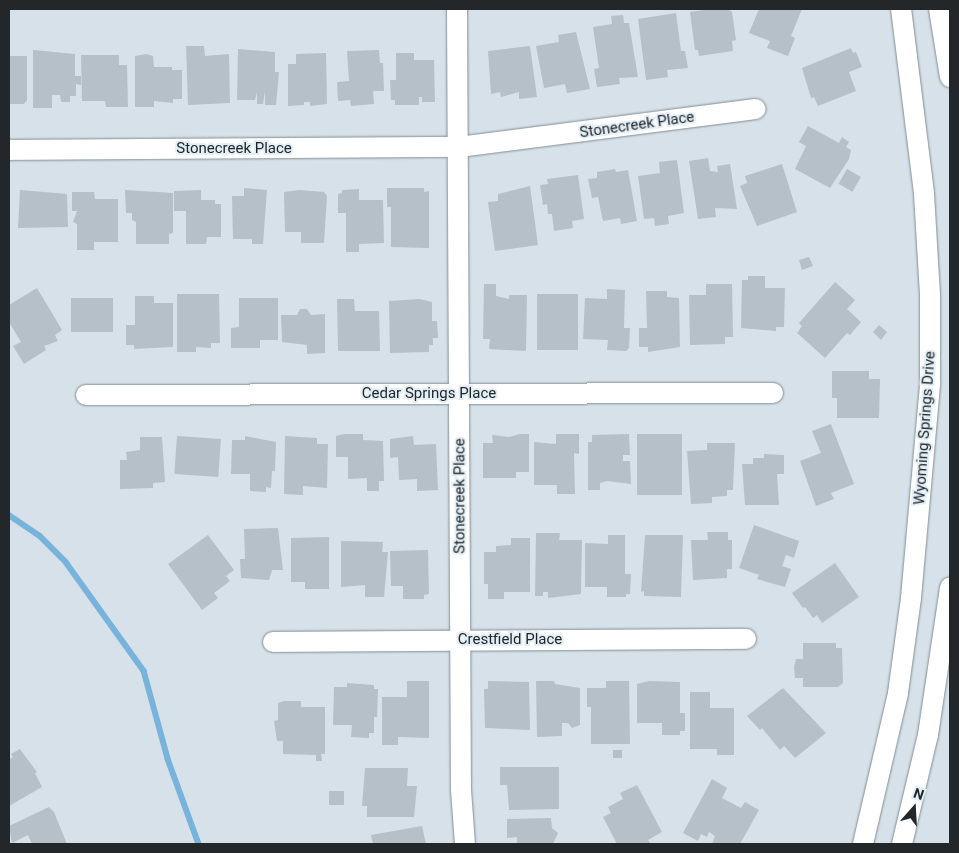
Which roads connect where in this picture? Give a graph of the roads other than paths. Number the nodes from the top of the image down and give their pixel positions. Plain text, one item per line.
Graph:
1 (457, 9) edge
2 (901, 9) edge
3 (939, 9) edge
4 (950, 77) edge
5 (756, 109) dead end
6 (459, 147) junction
7 (9, 150) edge
8 (773, 393) dead end
9 (460, 394) junction
10 (86, 395) dead end
11 (950, 588) edge
12 (746, 639) dead end
13 (461, 640) junction
14 (273, 642) dead end
15 (465, 844) edge
16 (863, 844) edge
17 (902, 844) edge

1 - 6 street, Stonecreek Place
2 - 16 street, Wyoming Springs Drive
3 - 4 street
5 - 6 street, Stonecreek Place
6 - 7 street, Stonecreek Place
6 - 9 street, Stonecreek Place
8 - 9 street, Cedar Springs Place
9 - 10 street, Cedar Springs Place
9 - 13 street, Stonecreek Place
11 - 17 street
12 - 13 street, Crestfield Place
13 - 14 street, Crestfield Place
13 - 15 street, Stonecreek Place

